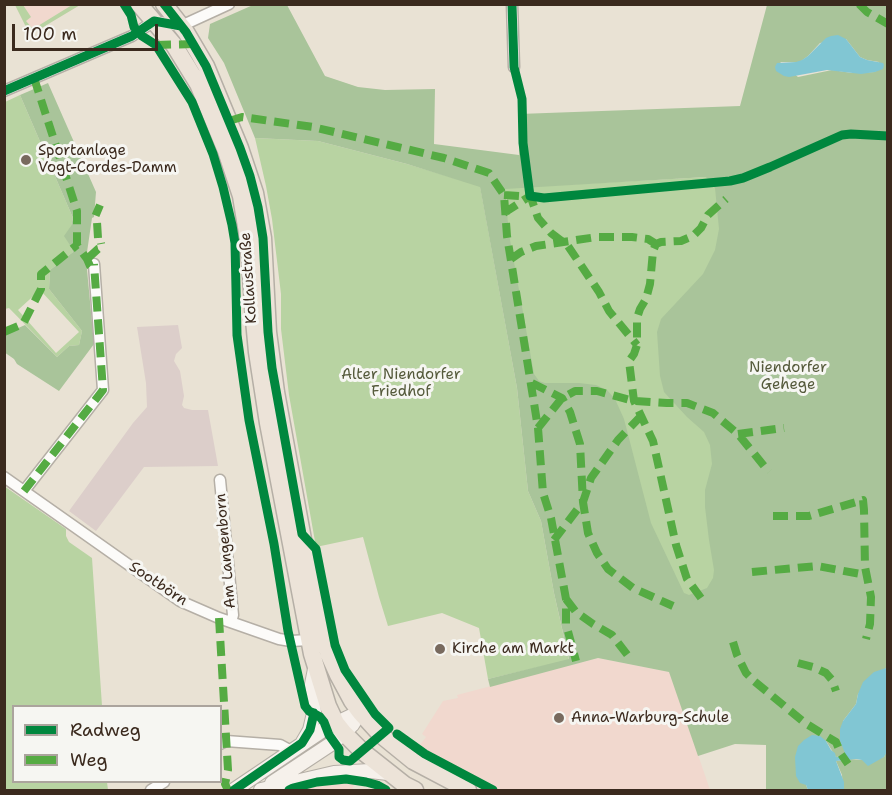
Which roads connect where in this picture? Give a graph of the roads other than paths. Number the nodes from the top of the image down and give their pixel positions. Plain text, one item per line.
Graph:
1 (139, 4) edge
2 (164, 4) edge
3 (229, 4) edge
4 (512, 4) edge
5 (154, 21) junction
6 (181, 26) junction
7 (514, 67) dead end
8 (4, 91) edge
9 (94, 264) dead end
10 (4, 477) edge
11 (219, 480) dead end
12 (24, 491) junction
13 (231, 622) junction
14 (309, 640) junction
15 (315, 669) junction
16 (360, 712) junction
17 (340, 728) junction
18 (223, 743) edge
19 (296, 747) junction
20 (388, 773) junction
21 (234, 790) edge
22 (261, 790) edge
23 (415, 790) edge
24 (468, 790) edge

1 - 5 main road, Kollaustraße
2 - 6 main road, Kollaustraße
3 - 6 street
4 - 7 street
5 - 6 street
5 - 8 street
5 - 14 main road, Kollaustraße
6 - 16 main road, Kollaustraße
9 - 12 street
10 - 12 street, Sootbörn
11 - 13 street, Am Langenborn
12 - 13 street, Sootbörn
13 - 14 street, Sootbörn
14 - 15 main road, Kollaustraße
15 - 17 main road, Kollaustraße
15 - 19 main road
16 - 17 main road
16 - 24 main road, Kollaustraße
17 - 19 main road
17 - 20 main road
17 - 22 main road
18 - 19 street
19 - 21 main road
20 - 22 main road
20 - 23 main road

